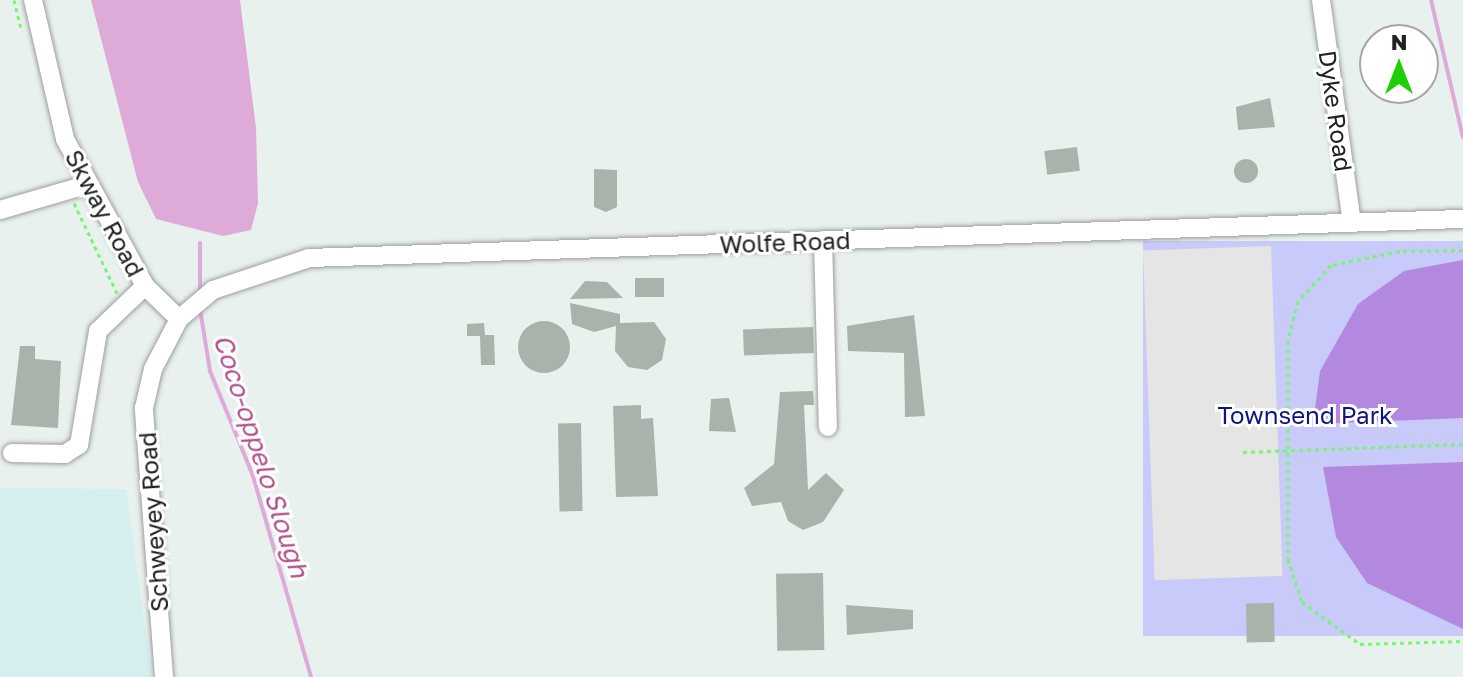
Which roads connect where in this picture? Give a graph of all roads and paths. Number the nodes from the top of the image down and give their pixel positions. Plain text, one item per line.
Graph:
1 (33, 0) edge
2 (1321, 0) edge
3 (86, 185) junction
4 (0, 210) edge
5 (1463, 219) edge
6 (1352, 222) junction
7 (823, 240) junction
8 (1463, 250) edge
9 (145, 286) junction
10 (179, 319) junction
11 (153, 369) joint
12 (828, 427) dead end
13 (1463, 444) edge
14 (1290, 450) junction
15 (1243, 452) dead end
16 (12, 453) dead end
17 (1463, 641) edge
18 (164, 677) edge

1 - 3 street, Skway Road
2 - 6 street, Dyke Road
3 - 4 street
3 - 9 street, Skway Road
5 - 6 street, Wolfe Road
6 - 7 street, Wolfe Road
7 - 10 street, Wolfe Road
7 - 12 street
8 - 14 path
9 - 10 street, Skway Road
9 - 16 street
10 - 11 street, Wolfe Road
11 - 18 street, Schweyey Road
13 - 14 path
14 - 15 path
14 - 17 path

